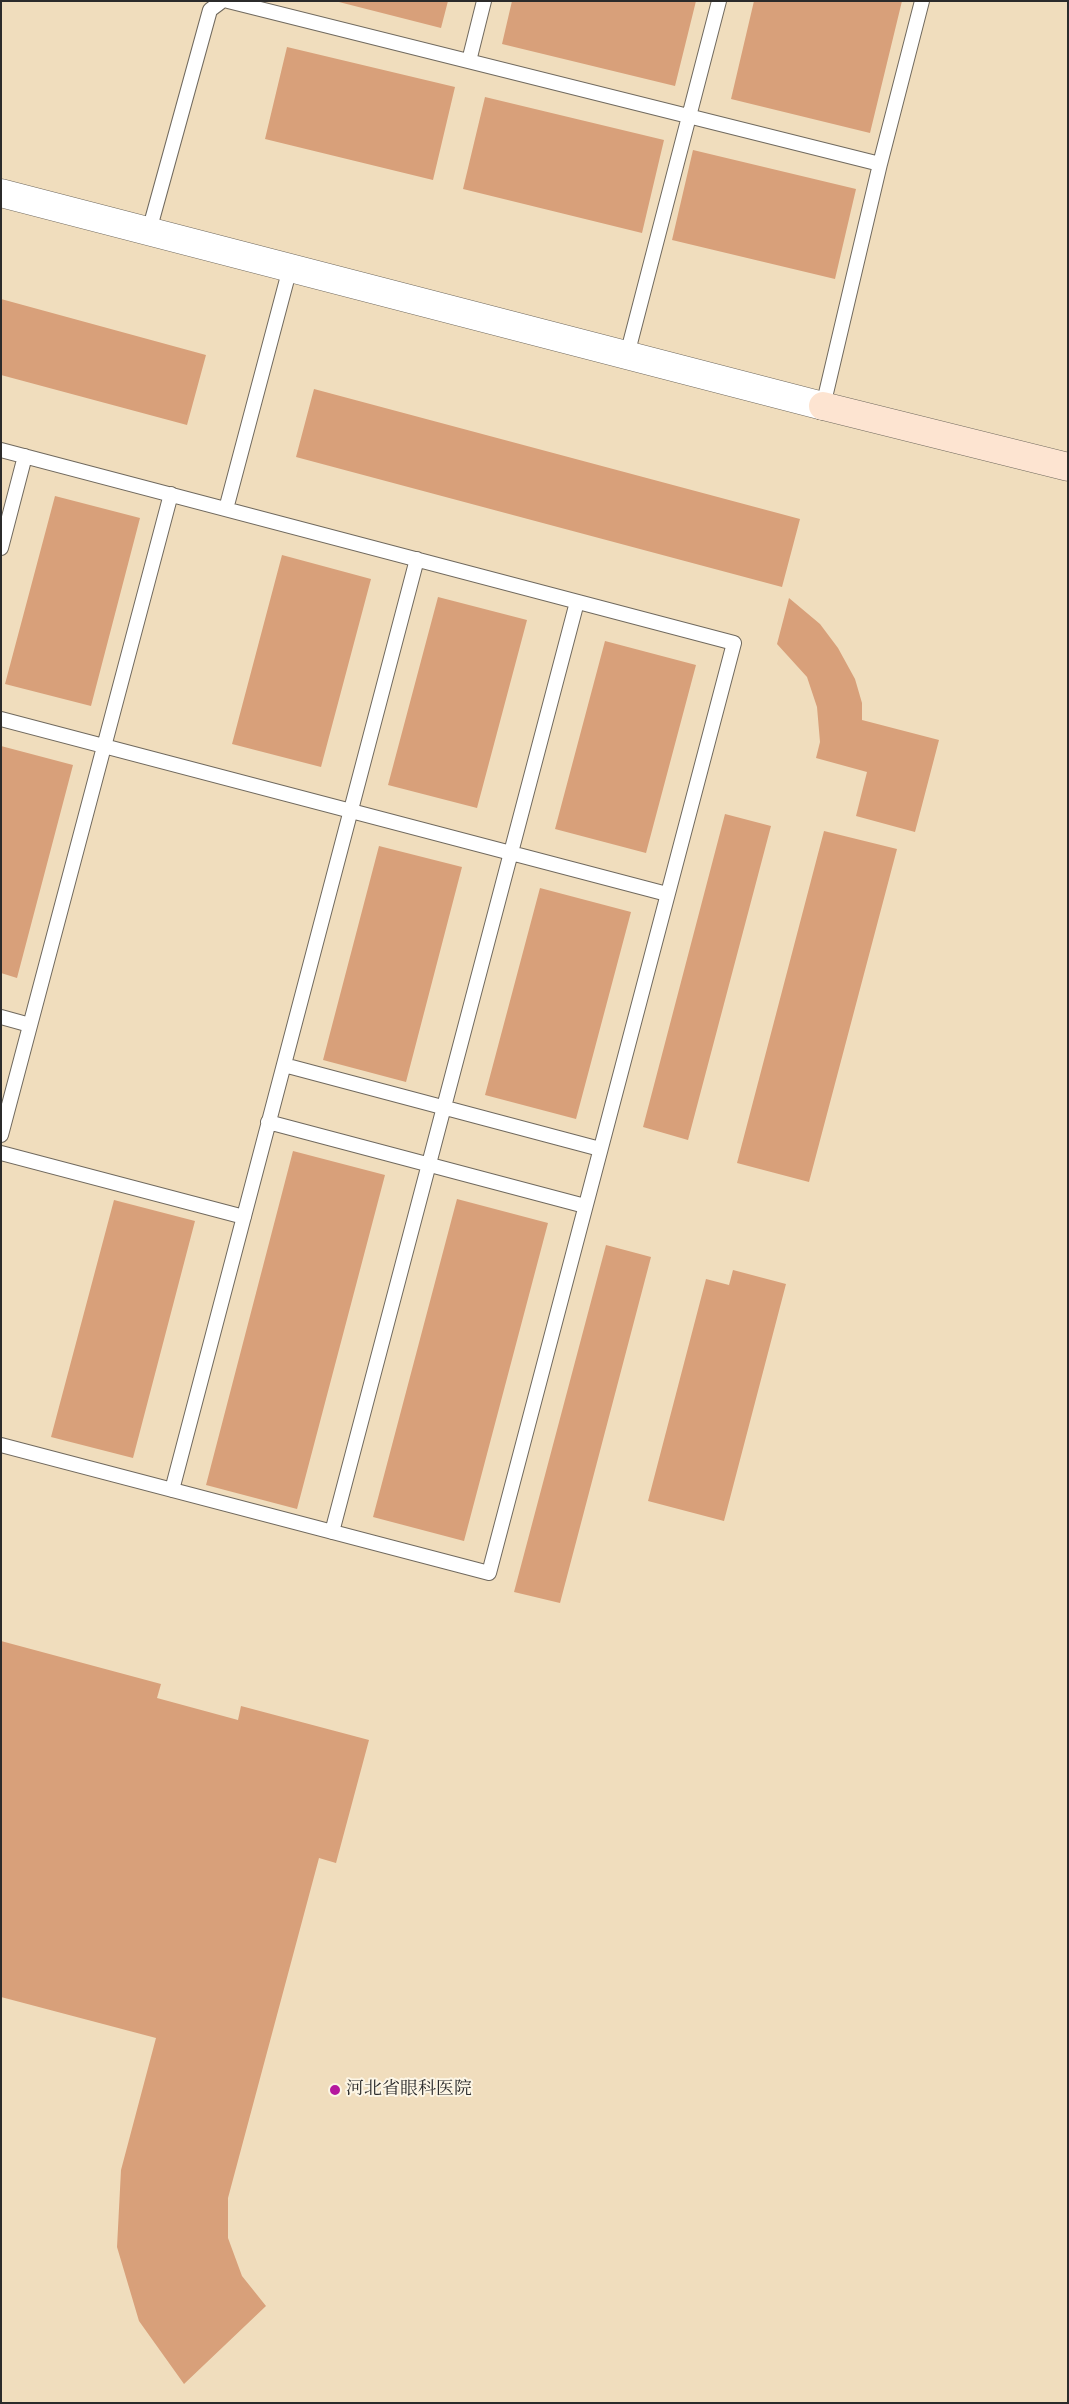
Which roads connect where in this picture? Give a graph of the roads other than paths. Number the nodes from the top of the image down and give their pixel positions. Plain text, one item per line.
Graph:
1 (222, 1) edge
2 (228, 1) edge
3 (484, 1) edge
4 (719, 1) edge
5 (922, 1) edge
6 (469, 61) junction
7 (690, 116) junction
8 (880, 164) junction
9 (1, 193) edge
10 (148, 232) junction
11 (290, 268) junction
12 (627, 355) junction
13 (823, 406) junction
14 (1, 450) edge
15 (25, 456) junction
16 (1068, 467) edge
17 (171, 494) junction
18 (226, 509) junction
19 (1, 548) edge
20 (417, 560) junction
21 (577, 602) junction
22 (1, 719) edge
23 (104, 746) junction
24 (350, 811) junction
25 (511, 853) junction
26 (667, 894) junction
27 (1, 1017) edge
28 (30, 1025) junction
29 (284, 1065) junction
30 (444, 1107) junction
31 (268, 1122) junction
32 (1, 1135) edge
33 (600, 1149) junction
34 (1, 1153) edge
35 (429, 1164) junction
36 (585, 1206) junction
37 (244, 1217) junction
38 (1, 1445) edge
39 (172, 1490) junction
40 (332, 1532) junction

1 - 10 lane
2 - 6 lane
3 - 6 lane
4 - 7 lane
5 - 8 lane
6 - 7 lane
7 - 8 lane
7 - 12 lane
8 - 13 lane
9 - 10 street
10 - 11 street
11 - 12 street
11 - 18 lane
12 - 13 street
13 - 16 street
14 - 15 lane
15 - 17 lane
15 - 19 lane
17 - 18 lane
17 - 23 lane
18 - 20 lane
20 - 21 lane
20 - 24 lane
21 - 25 lane
21 - 26 lane
22 - 23 lane
23 - 24 lane
23 - 28 lane
24 - 25 lane
24 - 29 lane
25 - 26 lane
25 - 30 lane
26 - 33 lane
27 - 28 lane
28 - 32 lane
29 - 30 lane
29 - 31 lane
30 - 33 lane
30 - 35 lane
31 - 35 lane
31 - 37 lane
33 - 36 lane
34 - 37 lane
35 - 36 lane
35 - 40 lane
36 - 40 lane
37 - 39 lane
38 - 39 lane
39 - 40 lane

